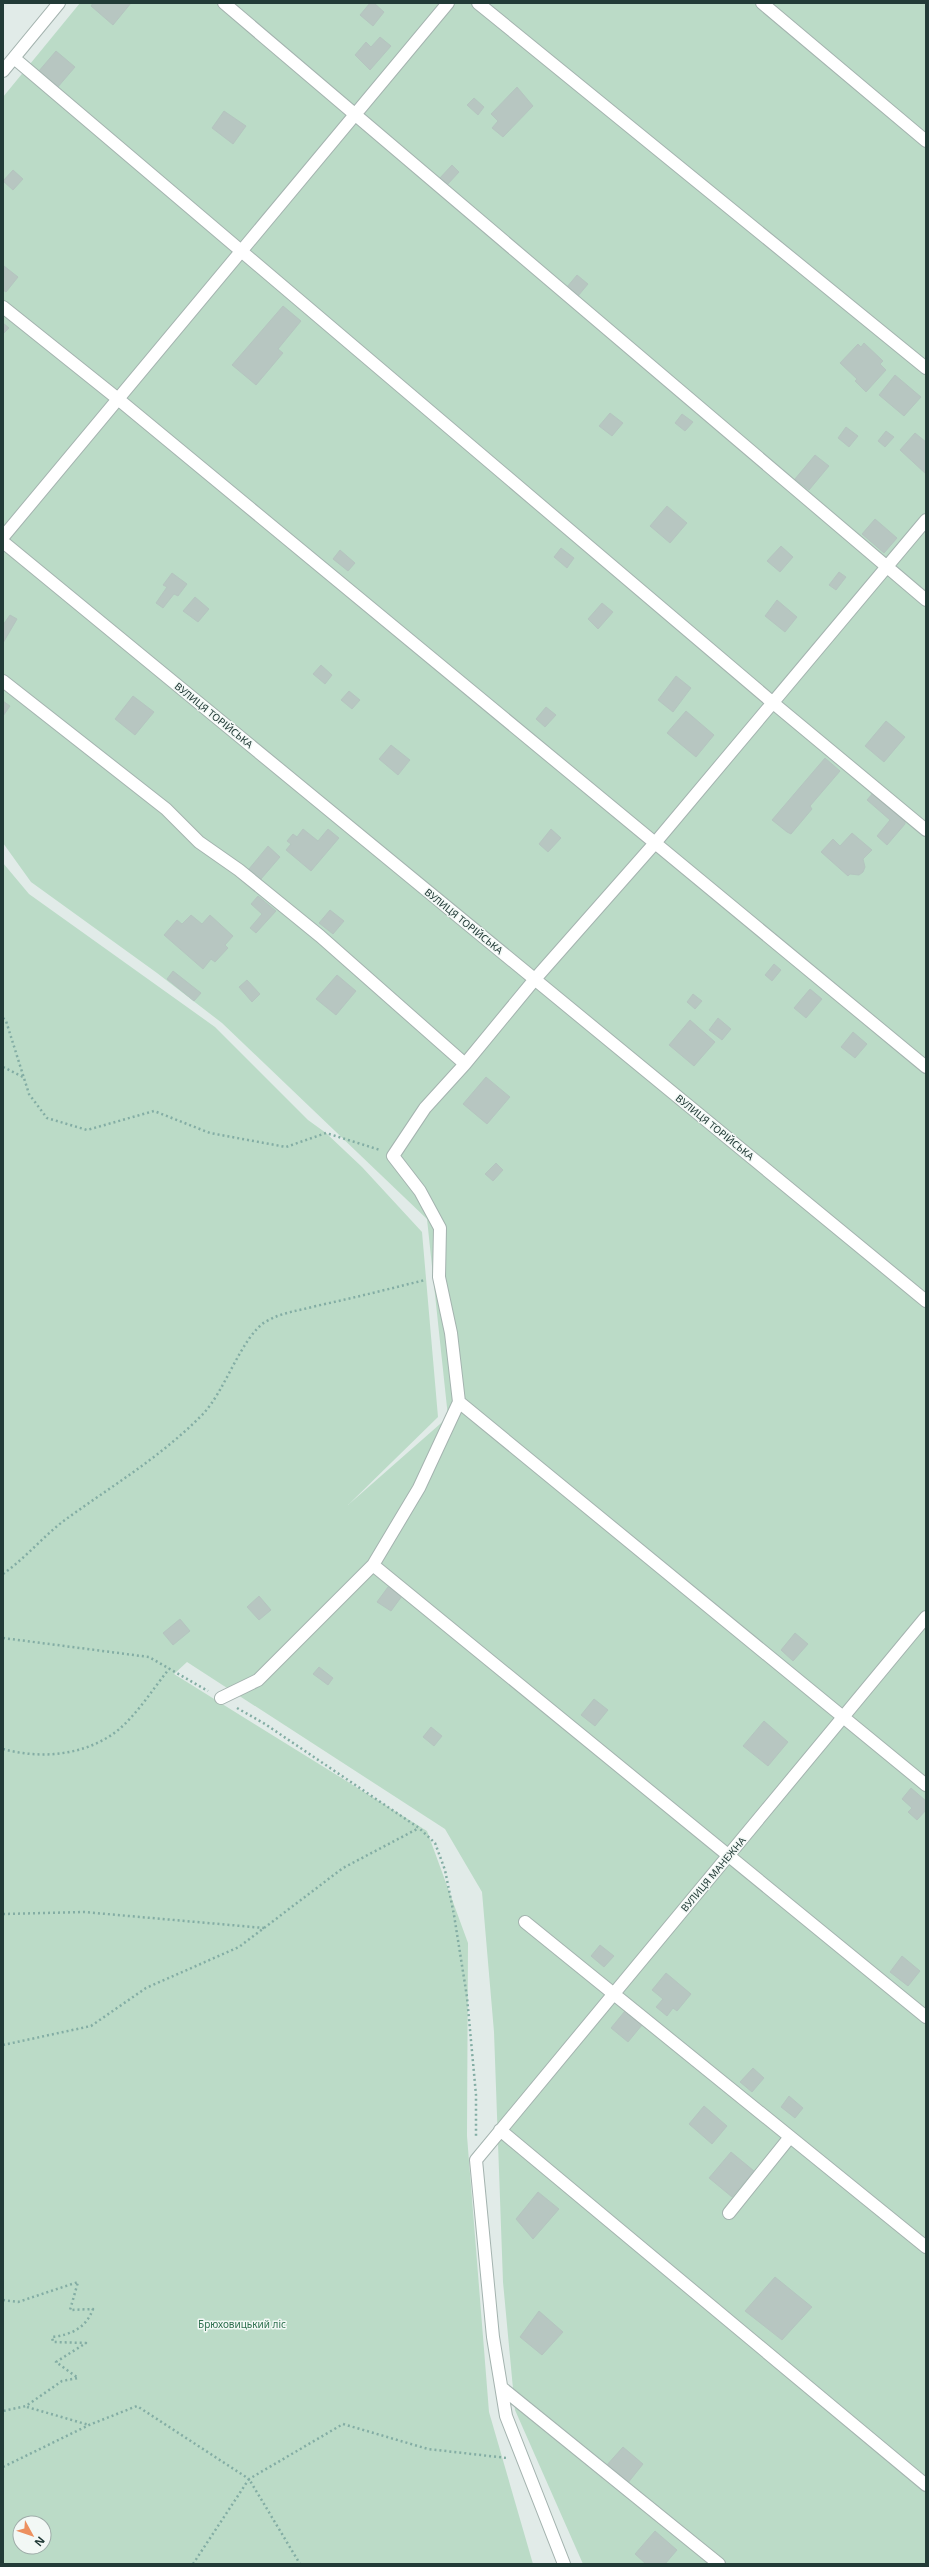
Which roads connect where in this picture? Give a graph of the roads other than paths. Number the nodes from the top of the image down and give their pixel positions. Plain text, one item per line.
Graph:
1 (59, 3) edge
2 (224, 3) edge
3 (448, 3) edge
4 (478, 3) edge
5 (762, 3) edge
6 (14, 58) junction
7 (3, 71) edge
8 (356, 114) junction
9 (926, 141) edge
10 (240, 252) junction
11 (3, 307) edge
12 (926, 368) edge
13 (118, 399) junction
14 (926, 520) edge
15 (3, 537) edge
16 (3, 542) edge
17 (886, 567) junction
18 (926, 600) edge
19 (3, 681) edge
20 (772, 702) junction
21 (926, 830) edge
22 (655, 843) junction
23 (535, 979) junction
24 (465, 1064) junction
25 (926, 1067) edge
26 (926, 1301) edge
27 (459, 1402) junction
28 (373, 1565) junction
29 (926, 1617) edge
30 (221, 1698) road end
31 (843, 1717) junction
32 (926, 1785) edge
33 (729, 1855) junction
34 (525, 1922) dead end
35 (613, 1994) junction
36 (926, 2017) edge
37 (500, 2130) junction
38 (790, 2137) junction
39 (729, 2213) dead end
40 (926, 2247) edge
41 (502, 2388) junction
42 (926, 2485) edge
43 (564, 2564) edge
44 (719, 2564) edge

1 - 6 street
2 - 8 street
3 - 8 street
4 - 12 street
5 - 9 street
6 - 7 street
6 - 10 street
8 - 10 street
8 - 17 street
10 - 13 street
10 - 20 street
11 - 13 street
13 - 15 street
13 - 22 street
14 - 17 street
16 - 23 street, ВУЛИЦЯ ТОРІЙСЬКА
17 - 18 street
17 - 20 street
19 - 24 street
20 - 21 street
20 - 22 street
22 - 23 street
22 - 25 street
23 - 24 street
23 - 26 street, ВУЛИЦЯ ТОРІЙСЬКА
24 - 27 street
27 - 28 street
27 - 31 street
28 - 30 street
28 - 33 street
29 - 31 street, ВУЛИЦЯ МАНЕЖНА
31 - 32 street
31 - 33 street, ВУЛИЦЯ МАНЕЖНА
33 - 35 street, ВУЛИЦЯ МАНЕЖНА
33 - 36 street
34 - 35 street
35 - 37 street, ВУЛИЦЯ МАНЕЖНА
35 - 38 street
37 - 41 street, ВУЛИЦЯ МАНЕЖНА
37 - 42 street
38 - 39 street
38 - 40 street
41 - 43 street
41 - 44 street

